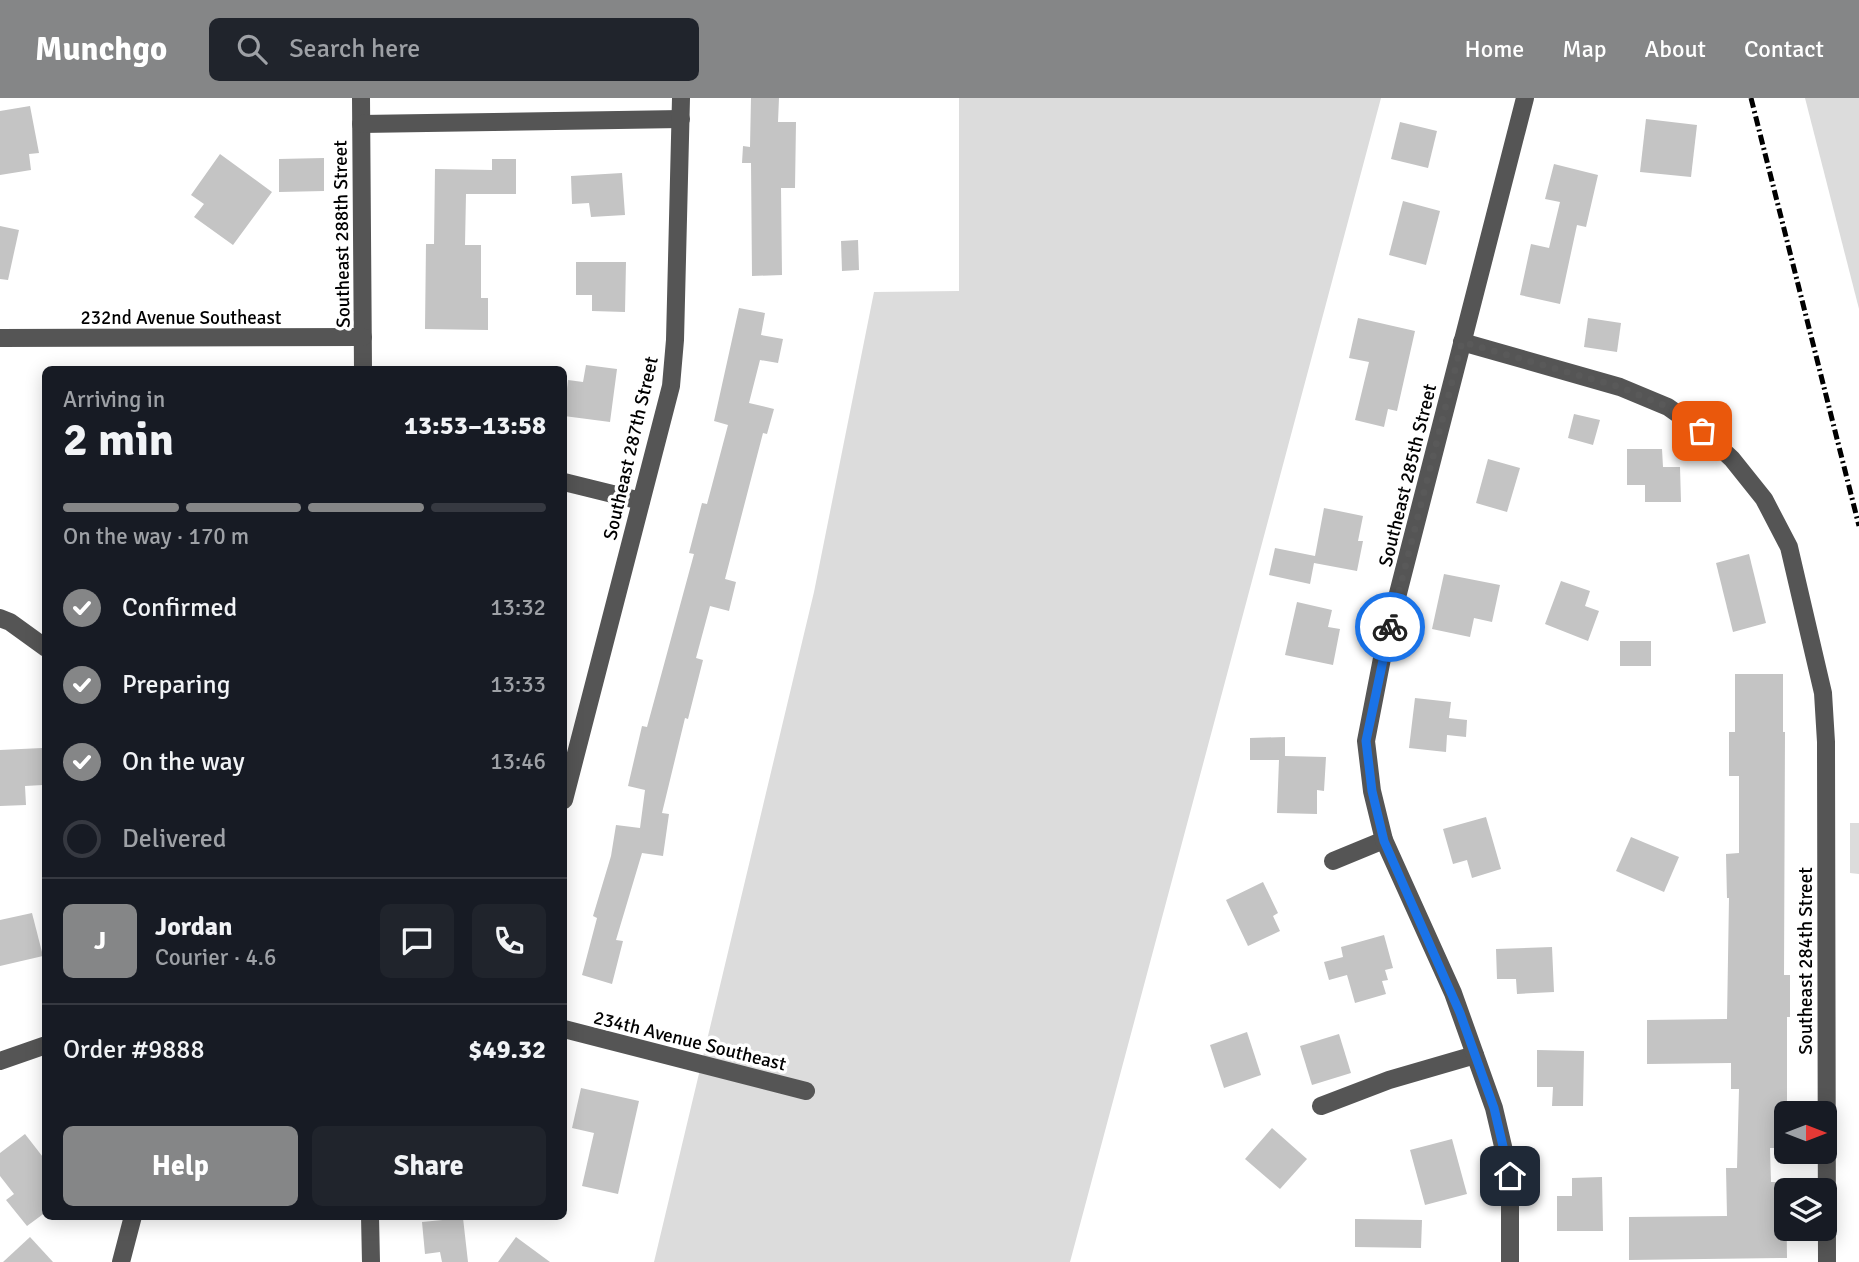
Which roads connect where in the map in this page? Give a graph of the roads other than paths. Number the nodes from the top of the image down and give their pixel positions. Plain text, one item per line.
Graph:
1 (361, 98) edge
2 (681, 98) edge
3 (1525, 98) edge
4 (681, 119) junction
5 (361, 124) junction
6 (363, 337) junction
7 (0, 338) edge
8 (1462, 342) junction
9 (363, 366) edge
10 (567, 483) edge
11 (640, 501) junction
12 (0, 618) edge
13 (42, 644) edge
14 (567, 788) edge
15 (1384, 841) junction
16 (1333, 861) dead end
17 (567, 1030) edge
18 (42, 1046) edge
19 (1475, 1055) junction
20 (0, 1061) edge
21 (806, 1091) dead end
22 (1321, 1106) dead end
23 (132, 1220) edge
24 (370, 1220) edge
25 (121, 1262) edge
26 (371, 1262) edge
27 (1510, 1262) edge
28 (1827, 1262) edge

1 - 5 street, Southeast 288th Street
2 - 4 street, Southeast 287th Street
3 - 8 street, Southeast 285th Street
4 - 5 street
4 - 11 street, Southeast 287th Street
5 - 6 street, Southeast 288th Street
6 - 7 street, 232nd Avenue Southeast
6 - 9 street, Southeast 288th Street
8 - 15 street, Southeast 285th Street
8 - 28 street, Southeast 284th Street
10 - 11 street
11 - 14 street, Southeast 287th Street
12 - 13 street
15 - 16 street
15 - 19 street, Southeast 285th Street
17 - 21 street, 234th Avenue Southeast
18 - 20 street
19 - 22 street
19 - 27 street, Southeast 285th Street
23 - 25 street
24 - 26 street

